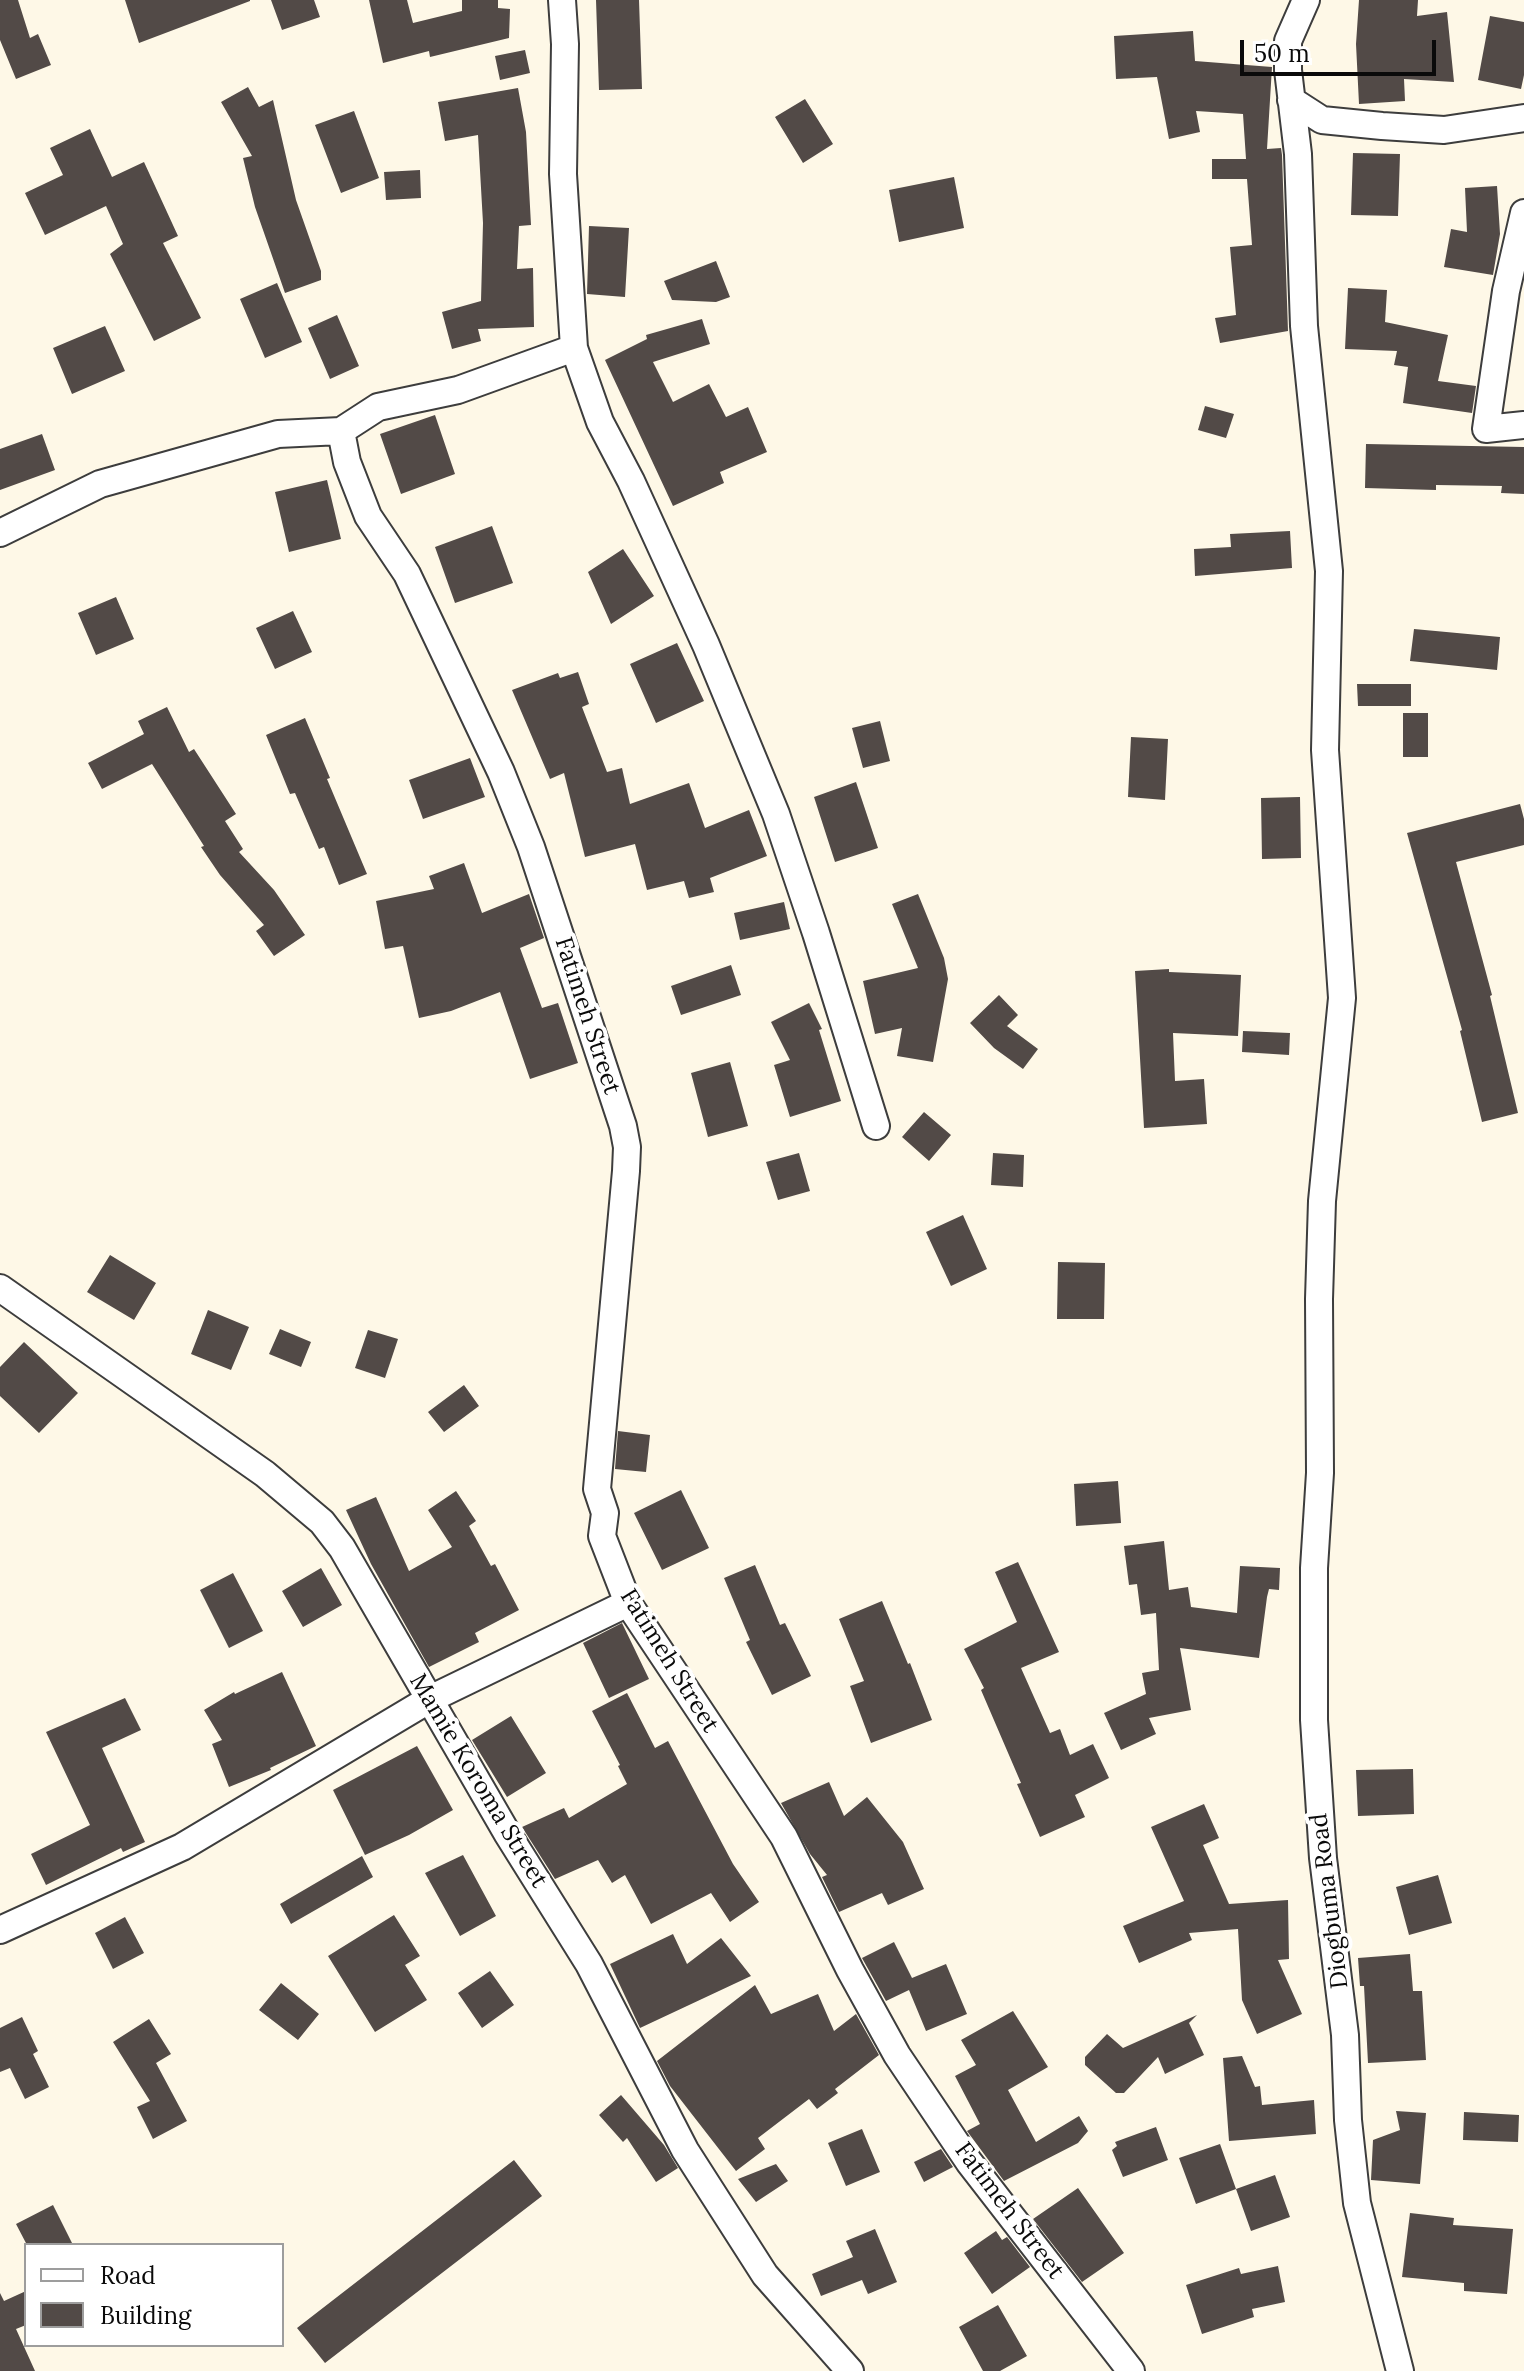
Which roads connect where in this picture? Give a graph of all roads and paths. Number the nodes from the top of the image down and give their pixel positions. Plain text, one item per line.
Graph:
1 (562, 0) edge
2 (1306, 0) edge
3 (1291, 100) junction
4 (1524, 118) edge
5 (1524, 213) edge
6 (574, 348) junction
7 (1524, 425) edge
8 (341, 431) junction
9 (0, 533) edge
10 (876, 1126) dead end
11 (0, 1288) edge
12 (628, 1603) junction
13 (430, 1699) junction
14 (1, 1928) edge
15 (850, 2371) edge
16 (1131, 2371) edge
17 (1400, 2371) edge

1 - 6 street
2 - 3 street, Diogbuma Road
3 - 4 street
3 - 17 street, Diogbuma Road
5 - 7 street
6 - 8 street
6 - 10 street
8 - 9 street
8 - 12 street, Fatimeh Street
11 - 13 street, Mamie Koroma Street
12 - 13 street
12 - 16 street, Fatimeh Street
13 - 14 street
13 - 15 street, Mamie Koroma Street

